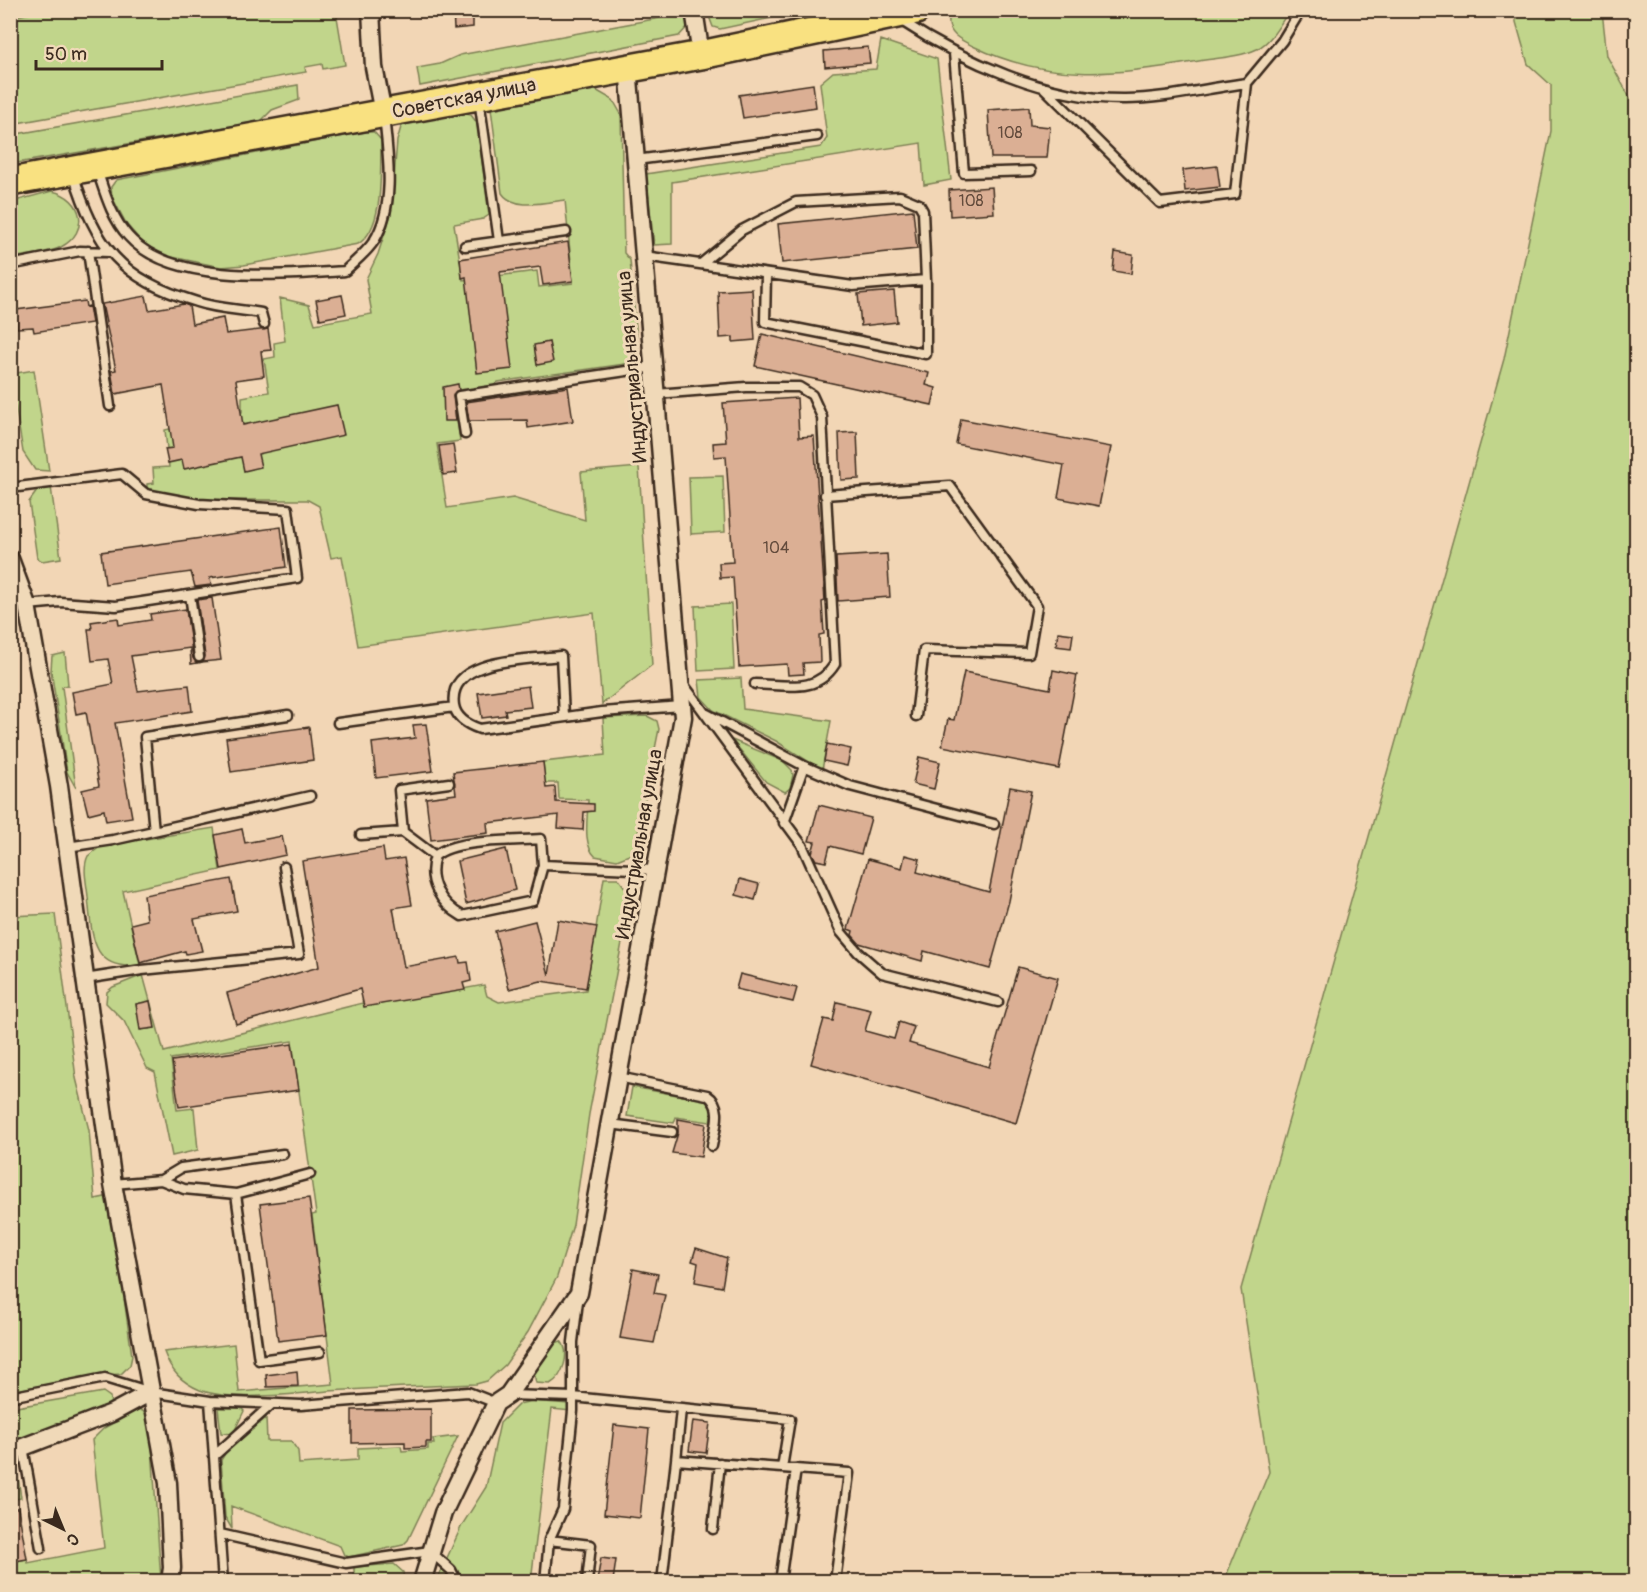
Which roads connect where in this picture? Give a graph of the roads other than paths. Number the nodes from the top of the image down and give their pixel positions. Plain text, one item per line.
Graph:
1 (371, 10) edge
2 (694, 10) edge
3 (1301, 10) edge
4 (901, 12) edge
5 (954, 53) junction
6 (701, 55) junction
7 (628, 67) junction
8 (1247, 83) junction
9 (1043, 87) junction
10 (479, 95) junction
11 (383, 113) junction
12 (817, 136) dead end
13 (636, 160) junction
14 (85, 169) junction
15 (1031, 171) dead end
16 (10, 182) edge
17 (566, 232) dead end
18 (499, 241) junction
19 (465, 246) dead end
20 (88, 251) junction
21 (109, 252) junction
22 (644, 256) junction
23 (702, 263) junction
24 (10, 265) edge
25 (766, 275) junction
26 (926, 280) junction
27 (264, 324) dead end
28 (653, 367) junction
29 (656, 394) junction
30 (110, 406) dead end
31 (465, 434) dead end
32 (10, 488) edge
33 (825, 495) junction
34 (10, 559) edge
35 (190, 595) junction
36 (27, 605) junction
37 (199, 657) dead end
38 (680, 680) junction
39 (755, 684) dead end
40 (682, 706) junction
41 (454, 707) junction
42 (704, 712) junction
43 (288, 715) dead end
44 (564, 716) junction
45 (916, 716) dead end
46 (338, 723) dead end
47 (804, 766) junction
48 (449, 783) dead end
49 (310, 796) dead end
50 (783, 823) junction
51 (994, 824) dead end
52 (154, 831) junction
53 (403, 832) junction
54 (361, 835) dead end
55 (67, 847) junction
56 (435, 855) junction
57 (543, 865) junction
58 (284, 867) dead end
59 (655, 870) junction
60 (84, 979) junction
61 (998, 1002) dead end
62 (618, 1077) junction
63 (610, 1124) junction
64 (672, 1132) dead end
65 (712, 1146) dead end
66 (283, 1154) dead end
67 (310, 1173) dead end
68 (160, 1180) junction
69 (113, 1184) junction
70 (236, 1194) junction
71 (579, 1293) junction
72 (320, 1352) dead end
73 (151, 1392) junction
74 (10, 1397) edge
75 (573, 1398) junction
76 (502, 1399) junction
77 (210, 1401) junction
78 (272, 1404) junction
79 (681, 1409) junction
80 (17, 1449) edge
81 (214, 1456) junction
82 (676, 1460) junction
83 (720, 1463) junction
84 (782, 1468) junction
85 (796, 1469) junction
86 (713, 1529) dead end
87 (220, 1534) junction
88 (549, 1540) junction
89 (41, 1548) dead end
90 (430, 1551) junction
91 (170, 1581) edge
92 (223, 1581) edge
93 (422, 1581) edge
94 (458, 1581) edge
95 (545, 1581) edge
96 (587, 1581) edge
97 (662, 1581) edge
98 (780, 1581) edge
99 (835, 1581) edge

1 - 11 street
2 - 6 street
3 - 8 lane
4 - 5 lane
4 - 6 main road, Советская улица
5 - 9 lane
5 - 15 lane
6 - 7 main road, Советская улица
7 - 10 main road, Советская улица
7 - 13 street, Индустриальная улица
8 - 9 lane
8 - 9 lane
10 - 11 main road, Советская улица
10 - 18 lane
11 - 14 main road, Советская улица
11 - 14 lane
12 - 13 lane
13 - 22 street, Индустриальная улица
14 - 16 main road, Советская улица
14 - 21 lane
17 - 18 lane
18 - 19 lane
20 - 21 lane
20 - 24 lane
20 - 30 lane
21 - 27 lane
22 - 23 lane
22 - 28 street, Индустриальная улица
23 - 25 lane
23 - 26 lane
25 - 26 lane
25 - 26 lane
28 - 29 street, Индустриальная улица
28 - 31 lane
29 - 33 lane
29 - 38 street, Индустриальная улица
32 - 35 lane
33 - 39 lane
33 - 45 lane
34 - 36 street
35 - 36 lane
35 - 37 lane
36 - 55 street
38 - 40 street, Индустриальная улица
38 - 42 lane
40 - 44 lane
40 - 59 street, Индустриальная улица
41 - 44 lane
41 - 44 lane
41 - 46 lane
42 - 47 lane
42 - 50 lane
43 - 52 lane
47 - 50 lane
47 - 51 lane
48 - 53 lane
49 - 52 lane
50 - 61 lane
52 - 55 lane
53 - 54 lane
53 - 56 lane
55 - 60 street
56 - 57 lane
56 - 57 lane
57 - 59 lane
58 - 60 lane
59 - 62 street, Индустриальная улица
60 - 69 street
62 - 63 street, Индустриальная улица
62 - 65 lane
63 - 64 lane
63 - 71 street, Индустриальная улица
66 - 68 lane
67 - 70 lane
68 - 69 lane
68 - 70 lane
69 - 73 street
70 - 72 lane
71 - 75 lane
71 - 76 street, Индустриальная улица
73 - 74 lane
73 - 77 lane
73 - 80 street
73 - 91 street
75 - 76 lane
75 - 79 lane
75 - 88 lane
76 - 78 lane
76 - 90 street, Индустриальная улица
77 - 78 lane
77 - 81 lane
78 - 81 lane
79 - 82 lane
79 - 84 lane
80 - 89 lane
81 - 87 lane
82 - 83 lane
82 - 97 lane
83 - 84 lane
83 - 86 lane
84 - 85 lane
85 - 98 lane
85 - 99 lane
87 - 90 lane
87 - 92 lane
88 - 95 lane
88 - 96 lane
90 - 93 street, Индустриальная улица
90 - 94 lane

